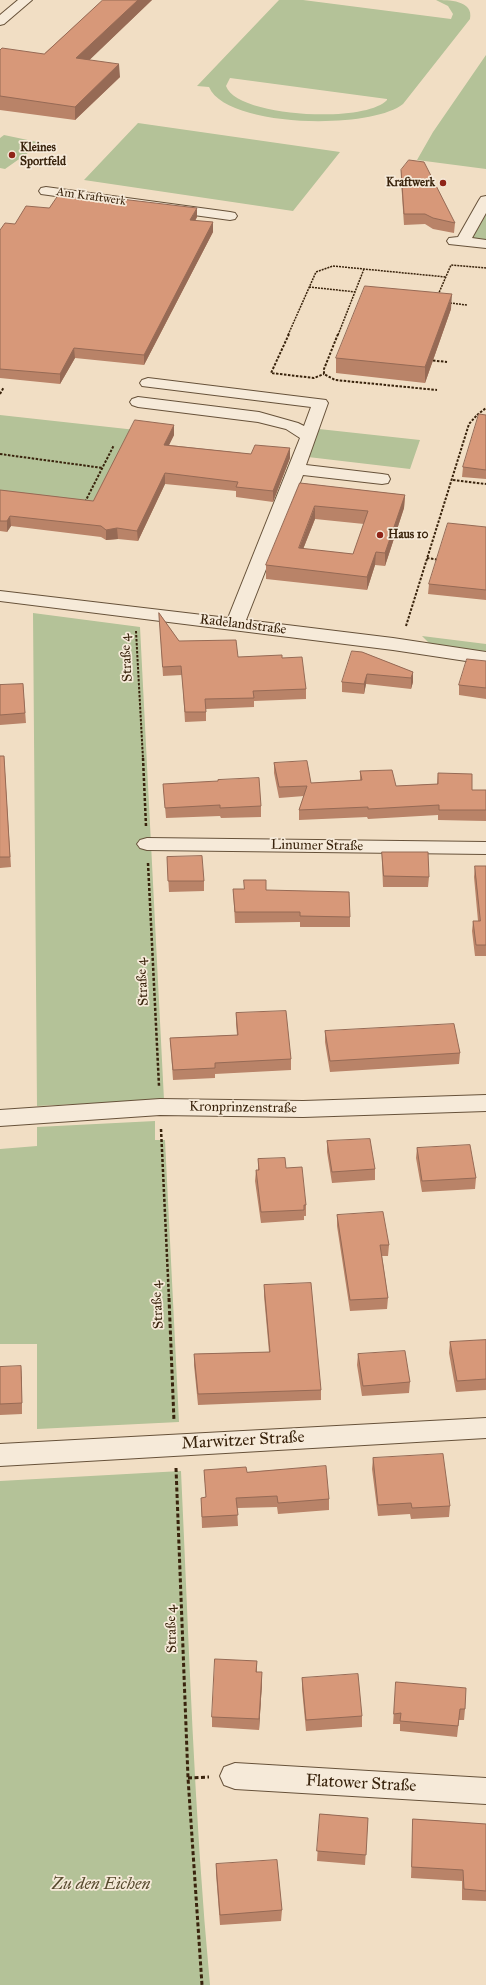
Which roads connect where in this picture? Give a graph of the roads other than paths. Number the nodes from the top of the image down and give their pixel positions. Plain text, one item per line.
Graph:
1 (26, 0) edge
2 (0, 21) edge
3 (46, 191) dead end
4 (486, 200) edge
5 (230, 216) dead end
6 (486, 244) edge
7 (148, 383) dead end
8 (138, 402) dead end
9 (308, 437) junction
10 (297, 469) junction
11 (382, 479) dead end
12 (0, 596) edge
13 (235, 624) junction
14 (486, 658) edge
15 (147, 844) road end
16 (486, 848) edge
17 (486, 1103) edge
18 (0, 1118) edge
19 (486, 1428) edge
20 (0, 1455) edge
21 (235, 1776) dead end
22 (486, 1791) edge

1 - 2 street
3 - 5 street, Am Kraftwerk
4 - 6 street
7 - 9 street
8 - 9 street
9 - 10 street
10 - 11 street
10 - 13 street
12 - 13 street, Radelandstraße
13 - 14 street, Radelandstraße
15 - 16 street, Linumer Straße
17 - 18 street, Kronprinzenstraße
19 - 20 street, Marwitzer Straße
21 - 22 street, Flatower Straße

